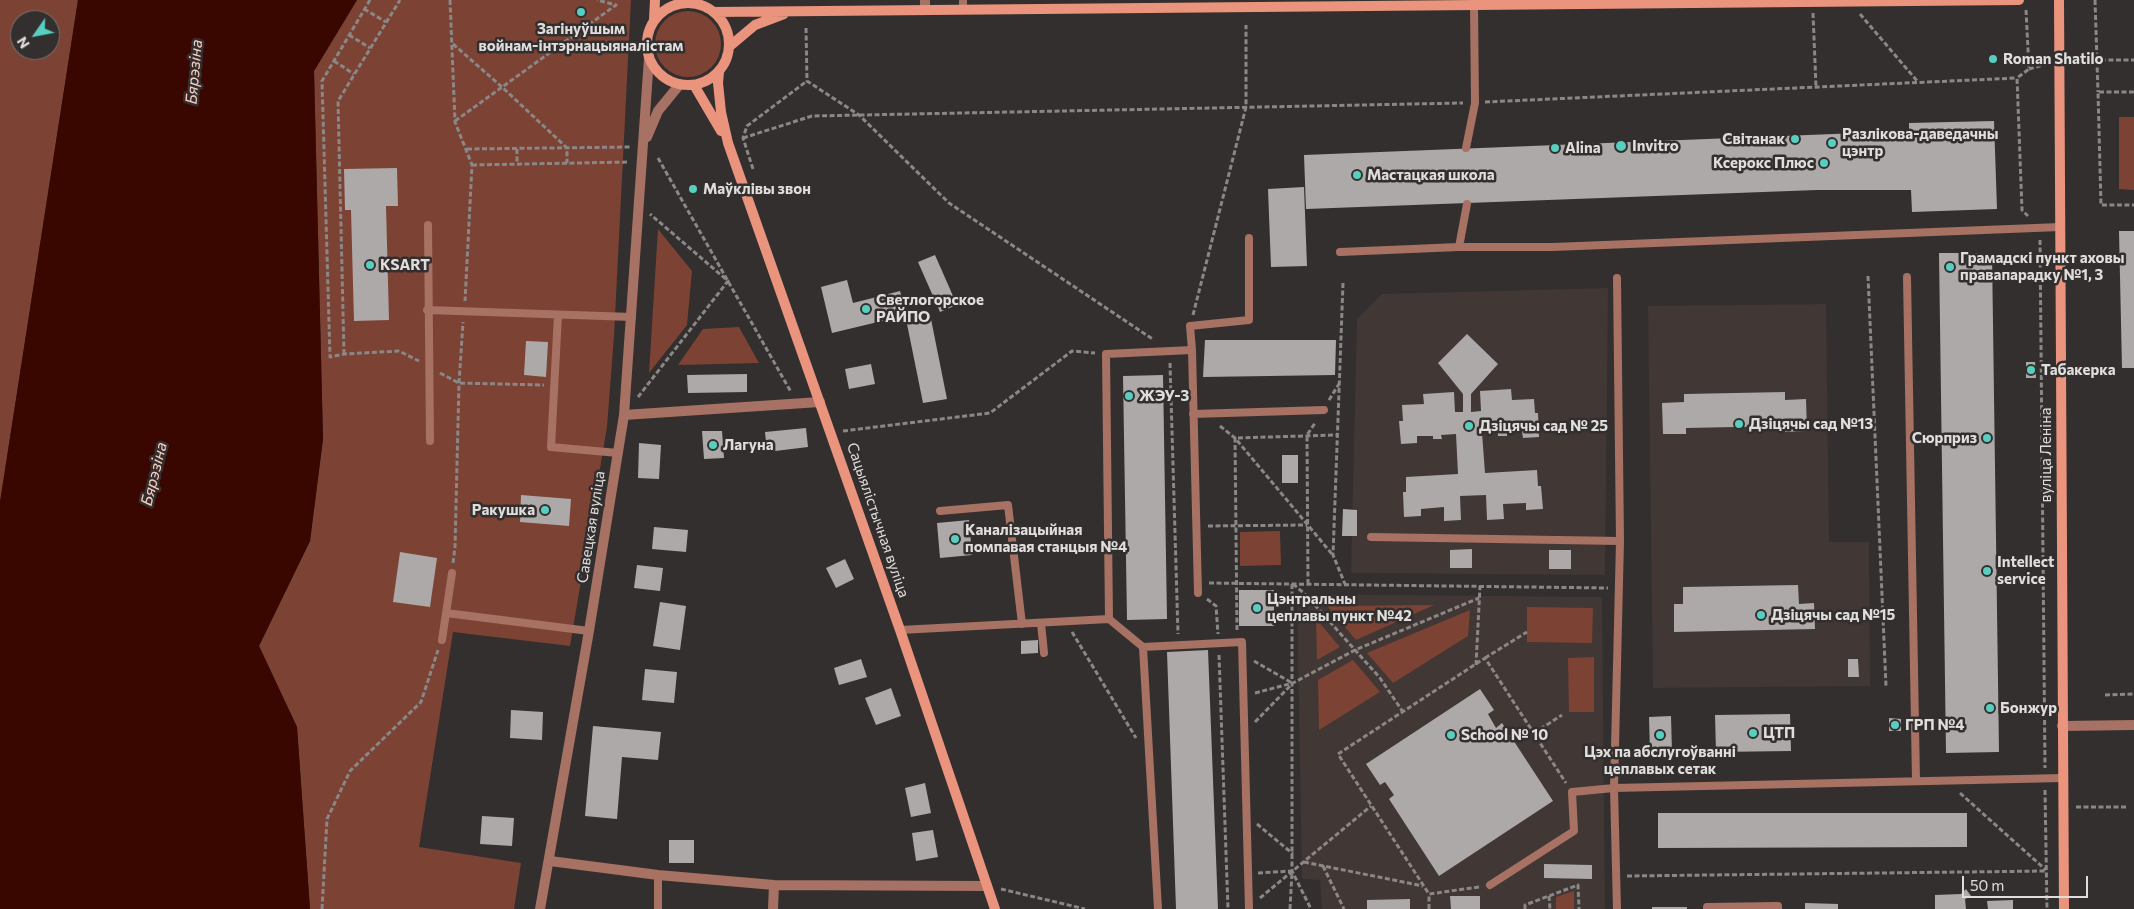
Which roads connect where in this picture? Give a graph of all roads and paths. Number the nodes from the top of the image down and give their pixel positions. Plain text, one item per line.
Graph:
1 (370, 0) edge
2 (400, 0) edge
3 (450, 0) edge
4 (597, 0) edge
5 (655, 0) edge
6 (2019, 0) edge
7 (2025, 0) edge
8 (2060, 0) edge
9 (2095, 0) edge
10 (689, 1) edge
11 (1618, 2) edge
12 (1813, 2) junction
13 (1849, 2) junction
14 (925, 5) edge
15 (963, 5) edge
16 (1474, 5) junction
17 (364, 9) junction
18 (794, 11) junction
19 (714, 12) junction
20 (654, 20) junction
21 (386, 22) junction
22 (1246, 25) dead end
23 (806, 28) dead end
24 (349, 35) junction
25 (452, 44) junction
26 (730, 46) junction
27 (370, 48) junction
28 (649, 58) junction
29 (2061, 60) junction
30 (2097, 60) junction
31 (2134, 60) edge
32 (334, 61) junction
33 (2029, 69) junction
34 (719, 72) junction
35 (354, 74) junction
36 (2017, 78) junction
37 (807, 81) junction
38 (1918, 82) junction
39 (680, 84) junction
40 (694, 85) junction
41 (502, 87) junction
42 (1816, 87) junction
43 (2098, 92) junction
44 (2134, 92) edge
45 (1475, 102) junction
46 (1246, 107) junction
47 (859, 115) junction
48 (455, 122) junction
49 (728, 142) junction
50 (643, 147) junction
51 (567, 148) junction
52 (1466, 148) dead end
53 (517, 149) junction
54 (467, 150) junction
55 (658, 158) dead end
56 (642, 161) junction
57 (567, 163) junction
58 (517, 164) junction
59 (472, 165) junction
60 (640, 204) junction
61 (1468, 204) dead end
62 (2134, 205) edge
63 (428, 225) dead end
64 (2060, 227) junction
65 (2040, 228) junction
66 (1249, 238) dead end
67 (1459, 247) junction
68 (1340, 252) dead end
69 (1868, 276) dead end
70 (1907, 277) dead end
71 (1617, 278) dead end
72 (728, 281) junction
73 (1343, 283) dead end
74 (427, 310) junction
75 (464, 311) junction
76 (558, 314) junction
77 (632, 318) junction
78 (1190, 326) junction
79 (1170, 350) junction
80 (1192, 350) junction
81 (344, 354) junction
82 (1106, 354) junction
83 (428, 366) junction
84 (459, 383) junction
85 (1339, 383) junction
86 (554, 386) junction
87 (820, 402) junction
88 (797, 403) junction
89 (1324, 410) junction
90 (1193, 414) junction
91 (1204, 414) junction
92 (624, 415) junction
93 (843, 431) dead end
94 (1306, 435) junction
95 (1337, 436) junction
96 (1235, 438) junction
97 (430, 441) dead end
98 (618, 453) junction
99 (940, 511) dead end
100 (1307, 525) junction
101 (1236, 526) junction
102 (1196, 527) junction
103 (1371, 537) dead end
104 (1620, 541) junction
105 (1333, 555) junction
106 (452, 573) joint
107 (1198, 583) junction
108 (1237, 584) junction
109 (1292, 584) junction
110 (1308, 584) junction
111 (1345, 585) junction
112 (1480, 586) junction
113 (1618, 588) junction
114 (1198, 593) joint
115 (1479, 598) junction
116 (446, 613) junction
117 (1109, 619) junction
118 (1065, 622) junction
119 (1042, 623) junction
120 (1022, 624) junction
121 (900, 630) junction
122 (589, 632) junction
123 (1527, 632) dead end
124 (442, 640) joint
125 (1237, 642) junction
126 (1219, 643) junction
127 (1179, 645) junction
128 (1142, 647) junction
129 (1355, 650) junction
130 (1044, 653) dead end
131 (1242, 655) junction
132 (1485, 658) junction
133 (1476, 665) junction
134 (1293, 683) junction
135 (1886, 686) dead end
136 (2134, 694) edge
137 (2105, 695) dead end
138 (1243, 696) junction
139 (1403, 712) junction
140 (1562, 715) dead end
141 (2134, 725) edge
142 (2062, 726) junction
143 (1534, 733) junction
144 (1244, 734) junction
145 (1149, 760) junction
146 (2045, 778) junction
147 (2063, 778) junction
148 (1916, 781) junction
149 (1614, 788) junction
150 (1572, 792) junction
151 (1959, 793) dead end
152 (1371, 806) junction
153 (2046, 806) junction
154 (2063, 806) junction
155 (2126, 807) dead end
156 (1247, 815) junction
157 (1293, 854) junction
158 (550, 861) junction
159 (1304, 862) junction
160 (1323, 866) junction
161 (1292, 871) junction
162 (2047, 871) junction
163 (1248, 874) junction
164 (658, 875) junction
165 (1617, 877) junction
166 (774, 885) junction
167 (1490, 885) joint
168 (1424, 886) junction
169 (988, 889) junction
170 (1429, 894) junction
171 (1549, 896) junction
172 (1249, 908) edge
173 (322, 909) edge
174 (540, 909) edge
175 (658, 909) edge
176 (773, 909) edge
177 (995, 909) edge
178 (1085, 909) edge
179 (1158, 909) edge
180 (1228, 909) edge
181 (1290, 909) edge
182 (1312, 909) edge
183 (1344, 909) edge
184 (1429, 909) edge
185 (1525, 909) edge
186 (1550, 909) edge
187 (1579, 909) edge
188 (1617, 909) edge
189 (1707, 909) edge
190 (1778, 909) edge
191 (2047, 909) edge
192 (2064, 909) edge

1 - 17 path
2 - 21 path
3 - 25 path
4 - 41 path
5 - 20 street
6 - 13 street
7 - 33 path
8 - 29 street, вуліца Леніна
9 - 30 path
10 - 19 street
10 - 20 street
11 - 12 street
11 - 16 street
12 - 13 street
12 - 42 path
13 - 38 path
14 - 15 street
14 - 18 street
15 - 16 street
16 - 45 lane
17 - 21 path
17 - 24 path
18 - 19 street
18 - 26 street
19 - 26 street
20 - 28 street
21 - 27 path
22 - 46 path
23 - 37 path
24 - 27 path
24 - 32 path
25 - 41 path
25 - 48 path
26 - 34 street
27 - 35 path
28 - 39 street
28 - 50 street, Савецкая вуліца
29 - 30 path
29 - 33 path
29 - 64 street, вуліца Леніна
30 - 31 path
30 - 43 path
32 - 35 path
32 - 81 path
33 - 36 path
34 - 40 street
34 - 49 street, Сацыялістычная вуліца
35 - 81 path
36 - 38 path
36 - 65 path
37 - 47 path
37 - 47 path
38 - 42 path
39 - 40 street
39 - 50 street, Савецкая вуліца
40 - 49 street, Сацыялістычная вуліца
41 - 48 path
41 - 51 path
42 - 45 path
43 - 44 path
43 - 62 path
45 - 46 path
45 - 52 lane
46 - 47 path
46 - 78 path
47 - 79 path
48 - 54 path
49 - 87 street, Сацыялістычная вуліца
50 - 51 path
50 - 56 street, Савецкая вуліца
51 - 53 path
51 - 57 path
53 - 54 path
53 - 58 path
54 - 59 path
55 - 72 path
56 - 57 path
56 - 60 street, Савецкая вуліца
57 - 58 path
58 - 59 path
59 - 75 path
60 - 72 path
60 - 77 street, Савецкая вуліца
61 - 67 lane
63 - 74 lane
64 - 65 lane
64 - 142 street, вуліца Леніна
65 - 67 lane
65 - 146 path
66 - 78 lane
67 - 68 lane
69 - 135 path
70 - 148 lane
71 - 104 lane
72 - 88 path
72 - 92 path
73 - 85 path
74 - 75 lane
74 - 83 lane
75 - 76 lane
75 - 84 path
76 - 77 lane
76 - 86 lane
77 - 92 street, Савецкая вуліца
78 - 80 lane
79 - 80 lane
79 - 82 lane
79 - 127 path
80 - 90 lane
81 - 83 path
82 - 93 path
82 - 117 lane
83 - 84 path
83 - 97 lane
84 - 86 path
84 - 106 path
85 - 89 path
85 - 95 path
86 - 98 lane
87 - 88 street
87 - 121 street, Сацыялістычная вуліца
88 - 92 street
89 - 91 lane
89 - 94 path
90 - 91 lane
90 - 102 lane
91 - 96 path
92 - 98 street, Савецкая вуліца
94 - 95 path
94 - 96 path
94 - 100 path
95 - 105 path
96 - 100 path
96 - 101 path
98 - 122 street, Савецкая вуліца
99 - 120 lane
100 - 101 path
100 - 105 path
100 - 110 path
101 - 102 path
101 - 108 path
102 - 107 lane
103 - 104 lane
104 - 113 lane
105 - 111 path
106 - 116 lane
107 - 108 path
107 - 114 lane
108 - 109 path
108 - 125 path
109 - 110 path
109 - 129 path
109 - 134 path
110 - 111 path
111 - 112 path
112 - 113 path
112 - 115 path
113 - 149 lane
114 - 126 path
115 - 129 path
115 - 133 path
116 - 122 lane
116 - 124 lane
117 - 118 lane
117 - 128 lane
118 - 119 lane
118 - 145 path
119 - 120 lane
119 - 130 lane
120 - 121 lane
121 - 169 street, Сацыялістычная вуліца
122 - 158 street, Савецкая вуліца
123 - 132 path
124 - 173 path
125 - 126 lane
125 - 131 lane
126 - 127 lane
126 - 180 path
127 - 128 lane
128 - 145 lane
129 - 134 path
129 - 139 path
131 - 134 path
131 - 138 lane
132 - 133 path
132 - 143 path
133 - 139 path
134 - 138 path
134 - 144 path
134 - 157 path
136 - 137 path
138 - 144 lane
139 - 152 path
140 - 143 path
141 - 142 street
142 - 147 street, вуліца Леніна
143 - 150 path
144 - 156 lane
145 - 179 lane
146 - 147 lane
146 - 148 lane
146 - 153 path
147 - 154 street, вуліца Леніна
148 - 149 lane
149 - 150 lane
149 - 165 lane
150 - 167 lane
151 - 162 path
152 - 159 path
152 - 168 path
153 - 154 path
153 - 162 path
154 - 155 path
154 - 192 street, вуліца Леніна
156 - 157 path
156 - 163 lane
157 - 161 path
158 - 164 street
158 - 174 street, Савецкая вуліца
159 - 160 path
159 - 161 path
160 - 168 path
160 - 183 path
161 - 163 path
161 - 172 path
161 - 181 path
161 - 182 path
162 - 165 path
162 - 191 path
163 - 172 lane
164 - 166 street
164 - 175 lane
165 - 188 lane
166 - 169 street
166 - 176 street
167 - 170 path
168 - 170 path
169 - 177 street, Сацыялістычная вуліца
169 - 178 path
170 - 184 path
171 - 185 path
171 - 186 path
171 - 187 path
189 - 190 lane

